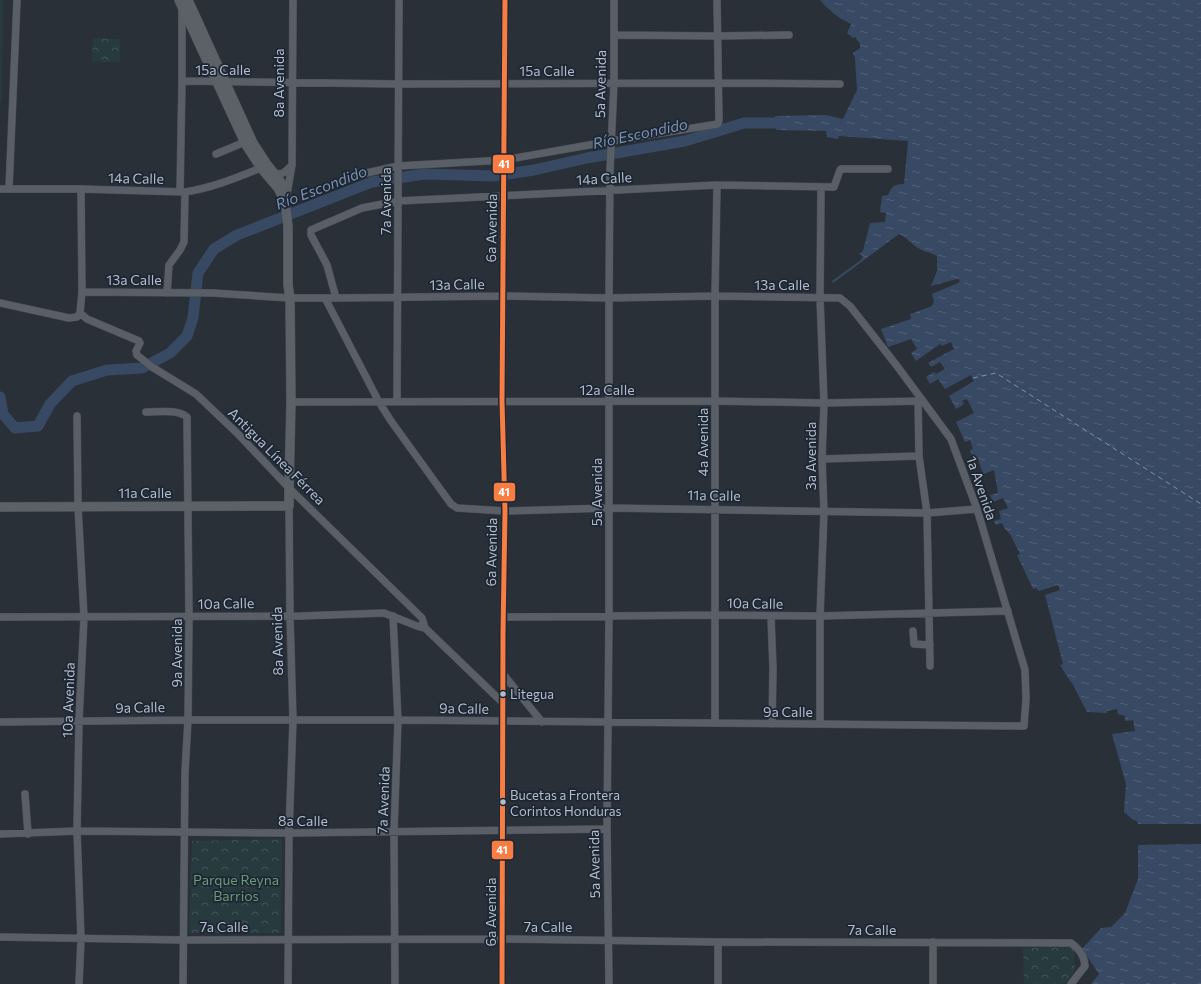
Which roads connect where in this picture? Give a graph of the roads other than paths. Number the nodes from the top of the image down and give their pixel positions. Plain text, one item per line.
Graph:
1 (16, 0) edge
2 (293, 0) edge
3 (399, 0) edge
4 (505, 0) edge
5 (614, 0) edge
6 (717, 0) edge
7 (183, 1) edge
8 (614, 35) junction
9 (790, 35) dead end
10 (718, 36) junction
11 (182, 81) junction
12 (221, 82) junction
13 (292, 82) junction
14 (504, 83) junction
15 (614, 83) junction
16 (720, 83) junction
17 (398, 84) junction
18 (840, 84) dead end
19 (245, 142) junction
20 (612, 144) junction
21 (216, 154) dead end
22 (504, 161) junction
23 (263, 165) junction
24 (292, 165) junction
25 (398, 169) junction
26 (888, 169) dead end
27 (274, 173) junction
28 (353, 176) dead end
29 (717, 185) junction
30 (821, 187) junction
31 (0, 189) edge
32 (10, 189) junction
33 (81, 189) junction
34 (611, 190) junction
35 (182, 192) junction
36 (504, 192) junction
37 (287, 194) junction
38 (398, 201) junction
39 (289, 209) junction
40 (82, 292) junction
41 (170, 293) junction
42 (503, 296) junction
43 (715, 296) junction
44 (820, 297) junction
45 (834, 297) joint
46 (290, 298) junction
47 (325, 298) junction
48 (336, 298) junction
49 (398, 298) junction
50 (609, 298) junction
51 (0, 303) edge
52 (80, 313) junction
53 (920, 401) junction
54 (291, 402) junction
55 (378, 402) junction
56 (397, 402) junction
57 (502, 402) junction
58 (610, 402) junction
59 (715, 402) junction
60 (824, 404) junction
61 (146, 412) dead end
62 (77, 416) dead end
63 (919, 456) junction
64 (822, 459) junction
65 (289, 488) junction
66 (78, 506) junction
67 (189, 506) junction
68 (289, 506) junction
69 (0, 507) edge
70 (609, 508) junction
71 (715, 509) junction
72 (977, 509) junction
73 (505, 511) junction
74 (824, 511) junction
75 (927, 513) junction
76 (1008, 611) junction
77 (930, 613) junction
78 (715, 615) junction
79 (290, 616) junction
80 (393, 616) junction
81 (609, 616) junction
82 (771, 616) junction
83 (820, 616) junction
84 (0, 617) edge
85 (84, 617) junction
86 (189, 617) junction
87 (503, 617) junction
88 (425, 628) junction
89 (913, 631) dead end
90 (930, 645) junction
91 (930, 666) dead end
92 (503, 674) junction
93 (503, 703) junction
94 (188, 720) junction
95 (293, 720) junction
96 (398, 720) junction
97 (79, 721) junction
98 (0, 722) edge
99 (503, 722) junction
100 (542, 722) junction
101 (608, 723) junction
102 (715, 723) junction
103 (772, 724) junction
104 (820, 724) junction
105 (1024, 726) joint
106 (25, 794) dead end
107 (607, 829) junction
108 (77, 831) junction
109 (502, 831) junction
110 (185, 832) junction
111 (394, 832) junction
112 (289, 833) junction
113 (0, 834) edge
114 (28, 834) junction
115 (0, 937) edge
116 (81, 939) junction
117 (288, 939) junction
118 (396, 939) junction
119 (503, 939) junction
120 (183, 940) junction
121 (608, 940) junction
122 (718, 942) junction
123 (933, 942) junction
124 (79, 984) edge
125 (183, 984) edge
126 (288, 984) edge
127 (395, 984) edge
128 (502, 984) edge
129 (609, 984) edge
130 (718, 984) edge
131 (933, 984) edge
132 (1071, 984) edge

1 - 32 street
2 - 13 street, 8a Avenida
3 - 17 street, 7a Avenida
4 - 14 street, 6a Avenida
5 - 8 street, 5a Avenida
6 - 10 street
7 - 11 street
7 - 12 main road
8 - 10 street
8 - 15 street, 5a Avenida
9 - 10 street
10 - 16 street
11 - 12 street, 15a Calle
11 - 35 street
12 - 13 street, 15a Calle
12 - 19 main road
12 - 23 main road
13 - 17 street, 15a Calle
13 - 24 street, 8a Avenida
14 - 15 street, 15a Calle
14 - 17 street, 15a Calle
14 - 22 street, 6a Avenida
15 - 16 street, 15a Calle
15 - 20 street, 5a Avenida
16 - 18 street, 15a Calle
16 - 20 street
17 - 25 street, 7a Avenida
19 - 21 street
19 - 23 main road
20 - 22 street
20 - 34 street, 5a Avenida
22 - 25 street
22 - 36 street, 6a Avenida
23 - 27 main road, 8a Avenida
23 - 35 street, 14a Calle
23 - 39 main road, 8a Avenida
24 - 27 street
24 - 37 street, 8a Avenida
25 - 28 street
25 - 38 street, 7a Avenida
26 - 30 street, 14a Calle
27 - 37 main road, 8a Avenida
29 - 30 street, 14a Calle
29 - 34 street, 14a Calle
29 - 43 street, 4a Avenida
30 - 44 street, 3a Avenida
31 - 32 street, 14a Calle
32 - 33 street, 14a Calle
33 - 35 street, 14a Calle
33 - 40 street
34 - 36 street, 14a Calle
34 - 50 street, 5a Avenida
35 - 41 street
36 - 38 street, 14a Calle
36 - 42 street, 6a Avenida
37 - 39 main road, 8a Avenida
38 - 48 street, 14a Calle
38 - 49 street, 7a Avenida
39 - 46 main road, 8a Avenida
40 - 41 street, 13a Calle
40 - 52 street
41 - 46 street, 13a Calle
42 - 49 street, 13a Calle
42 - 50 street, 13a Calle
42 - 57 street, 6a Avenida
43 - 44 street, 13a Calle
43 - 50 street, 13a Calle
43 - 59 street, 4a Avenida
44 - 45 street, 13a Calle
44 - 60 street, 3a Avenida
45 - 53 street, 1a Avenida
46 - 47 street, 13a Calle
46 - 54 main road, 8a Avenida
47 - 48 street, 13a Calle
47 - 55 street
48 - 49 street, 13a Calle
49 - 56 street, 7a Avenida
50 - 58 street, 5a Avenida
51 - 52 street
52 - 65 street, Antigua Línea Férrea
53 - 60 street, 12a Calle
53 - 63 street
53 - 72 street, 1a Avenida
54 - 55 street, 12a Calle
54 - 65 main road, 8a Avenida
55 - 56 street, 12a Calle
55 - 73 street, 11a Calle
56 - 57 street, 12a Calle
57 - 58 street, 12a Calle
57 - 73 street, 6a Avenida
58 - 59 street, 12a Calle
58 - 70 street, 5a Avenida
59 - 60 street, 12a Calle
59 - 71 street, 4a Avenida
60 - 64 street, 3a Avenida
61 - 67 street, 9a Avenida
62 - 66 street, 10a Avenida
63 - 64 street
63 - 75 street
64 - 74 street, 3a Avenida
65 - 68 main road, 8a Avenida
65 - 88 street, Antigua Línea Férrea
66 - 67 main road, 11a Calle
66 - 69 main road, 11a Calle
66 - 85 street, 10a Avenida
67 - 68 main road, 11a Calle
67 - 86 street, 9a Avenida
68 - 79 street, 8a Avenida
70 - 71 street, 11a Calle
70 - 73 street, 11a Calle
70 - 81 street, 5a Avenida
71 - 74 street, 11a Calle
71 - 78 street, 4a Avenida
72 - 75 street, 11a Calle
72 - 76 street, 1a Avenida
73 - 87 street, 6a Avenida
74 - 75 street, 11a Calle
74 - 83 street, 3a Avenida
75 - 77 street
76 - 77 street, 10a Calle
76 - 105 street, 1a Avenida
77 - 83 street, 10a Calle
77 - 90 street
78 - 81 street, 10a Calle
78 - 82 street, 10a Calle
78 - 102 street, 4a Avenida
79 - 80 street, 10a Calle
79 - 86 street, 10a Calle
79 - 95 street, 8a Avenida
80 - 88 street, 10a Calle
80 - 96 street, 7a Avenida
81 - 87 street, 10a Calle
81 - 101 street, 5a Avenida
82 - 83 street, 10a Calle
82 - 103 street
83 - 104 street, 3a Avenida
84 - 85 street, 10a Calle
85 - 86 street, 10a Calle
85 - 97 street, 10a Avenida
86 - 94 street, 9a Avenida
87 - 92 street, 6a Avenida
88 - 93 street, Antigua Línea Férrea
89 - 90 street
90 - 91 street
92 - 93 street, 6a Avenida
92 - 100 street
93 - 99 street, 6a Avenida
94 - 95 street, 9a Calle
94 - 97 street, 9a Calle
94 - 110 street, 9a Avenida
95 - 96 street, 9a Calle
95 - 112 street, 8a Avenida
96 - 99 street, 9a Calle
96 - 111 street, 7a Avenida
97 - 98 street, 9a Calle
97 - 108 street, 10a Avenida
99 - 100 street, 9a Calle
99 - 109 street, 6a Avenida
100 - 101 street, 9a Calle
101 - 102 street, 9a Calle
101 - 107 street, 5a Avenida
102 - 103 street, 9a Calle
103 - 104 street, 9a Calle
104 - 105 street, 9a Calle
106 - 114 street
107 - 109 street, 8a Calle
107 - 121 street, 5a Avenida
108 - 110 street, 8a Calle
108 - 114 street, 8a Calle
108 - 116 street, 10a Avenida
109 - 111 street, 8a Calle
109 - 119 street, 6a Avenida
110 - 112 street, 8a Calle
110 - 120 street, 9a Avenida
111 - 112 street, 8a Calle
111 - 118 street, 7a Avenida
112 - 117 street, 8a Avenida
113 - 114 street, 8a Calle
115 - 116 street, 7a Calle
116 - 120 street, 7a Calle
116 - 124 street, 10a Avenida
117 - 118 street, 7a Calle
117 - 120 street, 7a Calle
117 - 126 street, 8a Avenida
118 - 119 street, 7a Calle
118 - 127 street, 7a Avenida
119 - 121 street, 7a Calle
119 - 128 street, 6a Avenida
120 - 125 street, 9a Avenida
121 - 122 street, 7a Calle
121 - 129 street, 5a Avenida
122 - 123 street, 7a Calle
122 - 130 street
123 - 131 street
123 - 132 street, 7a Calle

